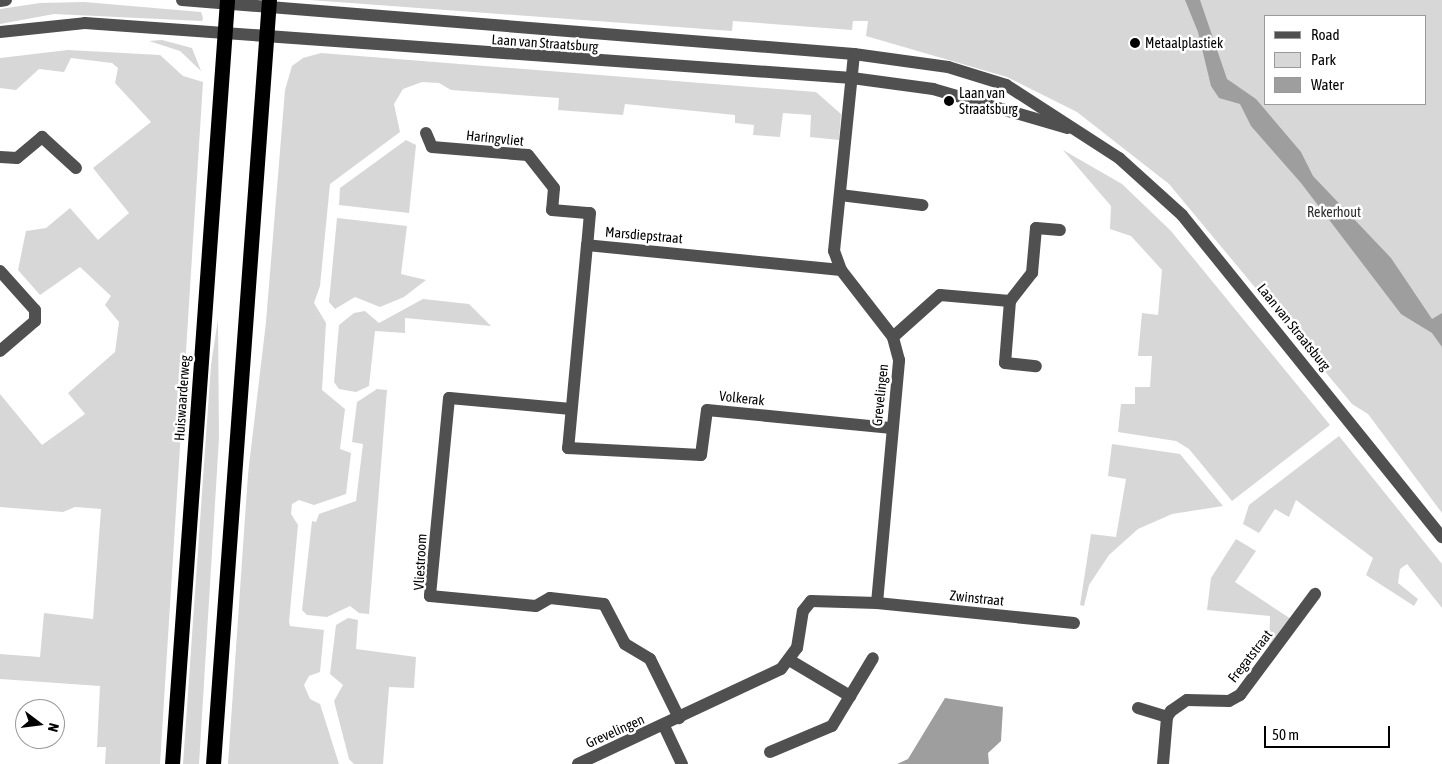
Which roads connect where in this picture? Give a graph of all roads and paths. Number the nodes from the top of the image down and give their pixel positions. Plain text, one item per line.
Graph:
1 (6, 0) edge
2 (182, 0) edge
3 (0, 1) edge
4 (227, 2) edge
5 (269, 3) edge
6 (0, 32) edge
7 (225, 34) junction
8 (266, 38) junction
9 (854, 54) junction
10 (852, 78) junction
11 (426, 133) dead end
12 (1084, 134) junction
13 (0, 157) edge
14 (76, 168) dead end
15 (840, 195) junction
16 (922, 205) dead end
17 (1060, 230) dead end
18 (587, 245) junction
19 (841, 270) junction
20 (0, 272) edge
21 (1010, 301) junction
22 (893, 337) junction
23 (0, 352) edge
24 (1036, 366) dead end
25 (572, 409) junction
26 (892, 428) junction
27 (568, 448) joint
28 (1442, 537) edge
29 (1316, 594) dead end
30 (877, 603) junction
31 (1074, 623) dead end
32 (873, 658) dead end
33 (791, 661) junction
34 (850, 696) junction
35 (1138, 708) dead end
36 (1167, 717) junction
37 (679, 718) junction
38 (664, 726) junction
39 (770, 752) dead end
40 (172, 764) edge
41 (213, 764) edge
42 (578, 764) edge
43 (682, 764) edge
44 (1163, 764) edge

1 - 3 street
2 - 4 street
4 - 5 street
4 - 7 highway, Huiswaarderweg
5 - 8 highway
5 - 9 street, Laan van Straatsburg
6 - 7 street
7 - 8 street
7 - 40 highway, Huiswaarderweg
8 - 10 street, Laan van Straatsburg
8 - 41 highway
9 - 10 street
9 - 12 street, Laan van Straatsburg
10 - 12 street, Laan van Straatsburg
10 - 15 street, Grevelingen
11 - 18 street, Haringvliet
12 - 28 street, Laan van Straatsburg
13 - 14 street
15 - 16 street
15 - 19 street, Grevelingen
17 - 21 street
18 - 19 street, Marsdiepstraat
18 - 25 street, Marsdiepstraat
19 - 22 street, Grevelingen
20 - 23 street
21 - 22 street
21 - 24 street
22 - 26 street, Grevelingen
25 - 27 street, Marsdiepstraat
25 - 37 street, Vliestroom
26 - 27 street, Volkerak
26 - 30 street, Grevelingen
29 - 36 street, Fregatstraat
30 - 31 street, Zwinstraat
30 - 33 street
32 - 34 street
33 - 34 street
33 - 37 street, Grevelingen
34 - 39 street
35 - 36 street
36 - 44 street
37 - 38 street, Grevelingen
38 - 42 street, Grevelingen
38 - 43 street, Grevelingen

